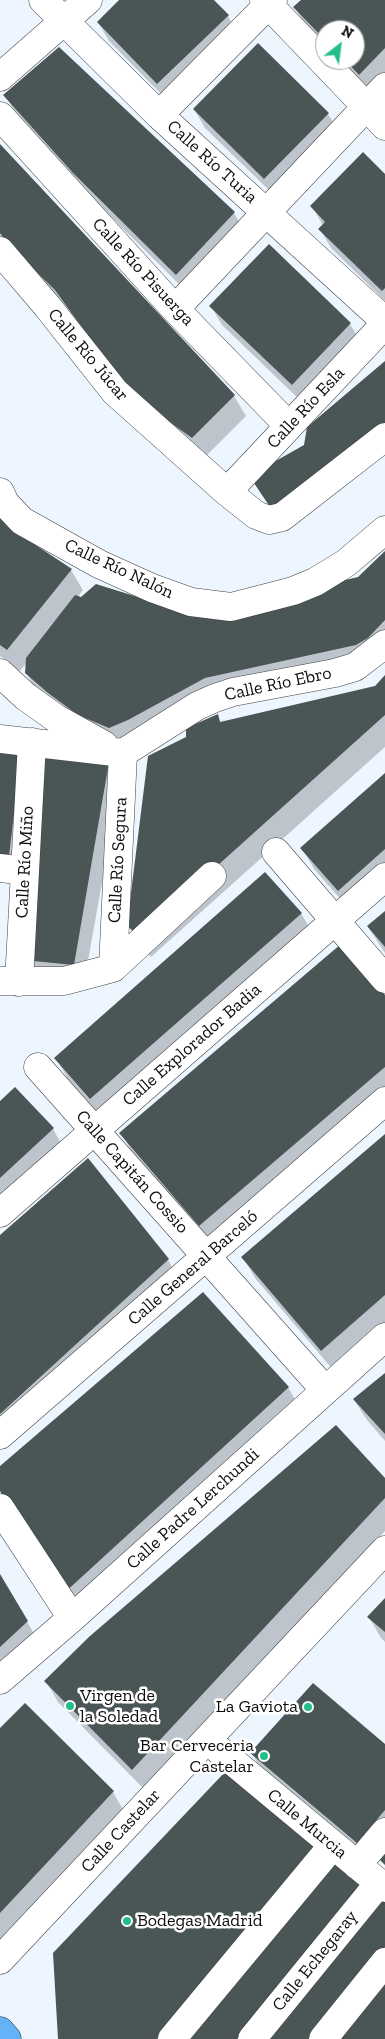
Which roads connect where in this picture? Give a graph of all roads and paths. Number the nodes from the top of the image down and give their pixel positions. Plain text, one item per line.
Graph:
1 (44, 0) edge
2 (88, 0) edge
3 (269, 2) edge
4 (64, 22) junction
5 (0, 77) edge
6 (385, 87) edge
7 (366, 107) junction
8 (159, 115) junction
9 (0, 116) edge
10 (385, 126) edge
11 (267, 212) junction
12 (0, 251) edge
13 (175, 308) junction
14 (385, 322) edge
15 (289, 426) junction
16 (385, 437) edge
17 (0, 492) edge
18 (227, 492) junction
19 (385, 530) edge
20 (385, 644) edge
21 (0, 673) edge
22 (0, 739) edge
23 (32, 742) junction
24 (124, 753) junction
25 (276, 852) dead end
26 (12, 869) edge
27 (212, 876) dead end
28 (385, 878) edge
29 (335, 921) junction
30 (113, 968) junction
31 (385, 979) edge
32 (9, 982) edge
33 (38, 1067) dead end
34 (385, 1101) edge
35 (95, 1130) junction
36 (0, 1213) edge
37 (206, 1256) junction
38 (385, 1337) edge
39 (325, 1390) junction
40 (0, 1435) edge
41 (0, 1508) edge
42 (385, 1550) edge
43 (72, 1618) junction
44 (0, 1680) edge
45 (207, 1740) junction
46 (385, 1832) edge
47 (333, 1845) junction
48 (357, 1865) junction
49 (382, 1886) edge
50 (0, 1960) edge
51 (385, 1962) edge
52 (0, 2031) edge
53 (7, 2039) edge
54 (172, 2039) edge
55 (252, 2039) edge
56 (323, 2039) edge

1 - 4 street, Calle Río Turia
2 - 4 street
3 - 7 street
3 - 8 street
4 - 5 street
4 - 8 street, Calle Río Turia
6 - 7 street
7 - 10 street
7 - 11 street
8 - 11 street, Calle Río Turia
9 - 13 street, Calle Río Pisuerga
11 - 13 street
11 - 14 street, Calle Río Turia
12 - 18 street, Calle Río Júcar
13 - 15 street, Calle Río Pisuerga
14 - 15 street, Calle Río Esla
15 - 18 street, Calle Río Esla
16 - 18 street, Calle Río Júcar
17 - 19 street, Calle Río Nalón
20 - 24 street, Calle Río Ebro
21 - 24 street
22 - 23 street
23 - 24 street
23 - 26 street, Calle Río Miño
24 - 30 street, Calle Río Segura
25 - 29 street
26 - 32 street, Calle Río Miño
27 - 30 street
28 - 29 street, Calle Explorador Badia
29 - 31 street
29 - 35 street, Calle Explorador Badia
30 - 32 street
33 - 35 street, Calle Capitán Cossio
34 - 37 street, Calle General Barceló
35 - 36 street, Calle Explorador Badia
35 - 37 street, Calle Capitán Cossio
37 - 39 street, Calle Capitán Cossio
37 - 40 street, Calle General Barceló
38 - 39 street, Calle Padre Lerchundi
39 - 43 street, Calle Padre Lerchundi
41 - 43 street
42 - 45 street, Calle Castelar
43 - 44 street, Calle Padre Lerchundi
45 - 47 street, Calle Murcia
45 - 50 street, Calle Castelar
46 - 48 street
47 - 48 street, Calle Murcia
47 - 54 street
48 - 49 street, Calle Murcia
49 - 55 street, Calle Echegaray
51 - 56 street
52 - 53 main road

